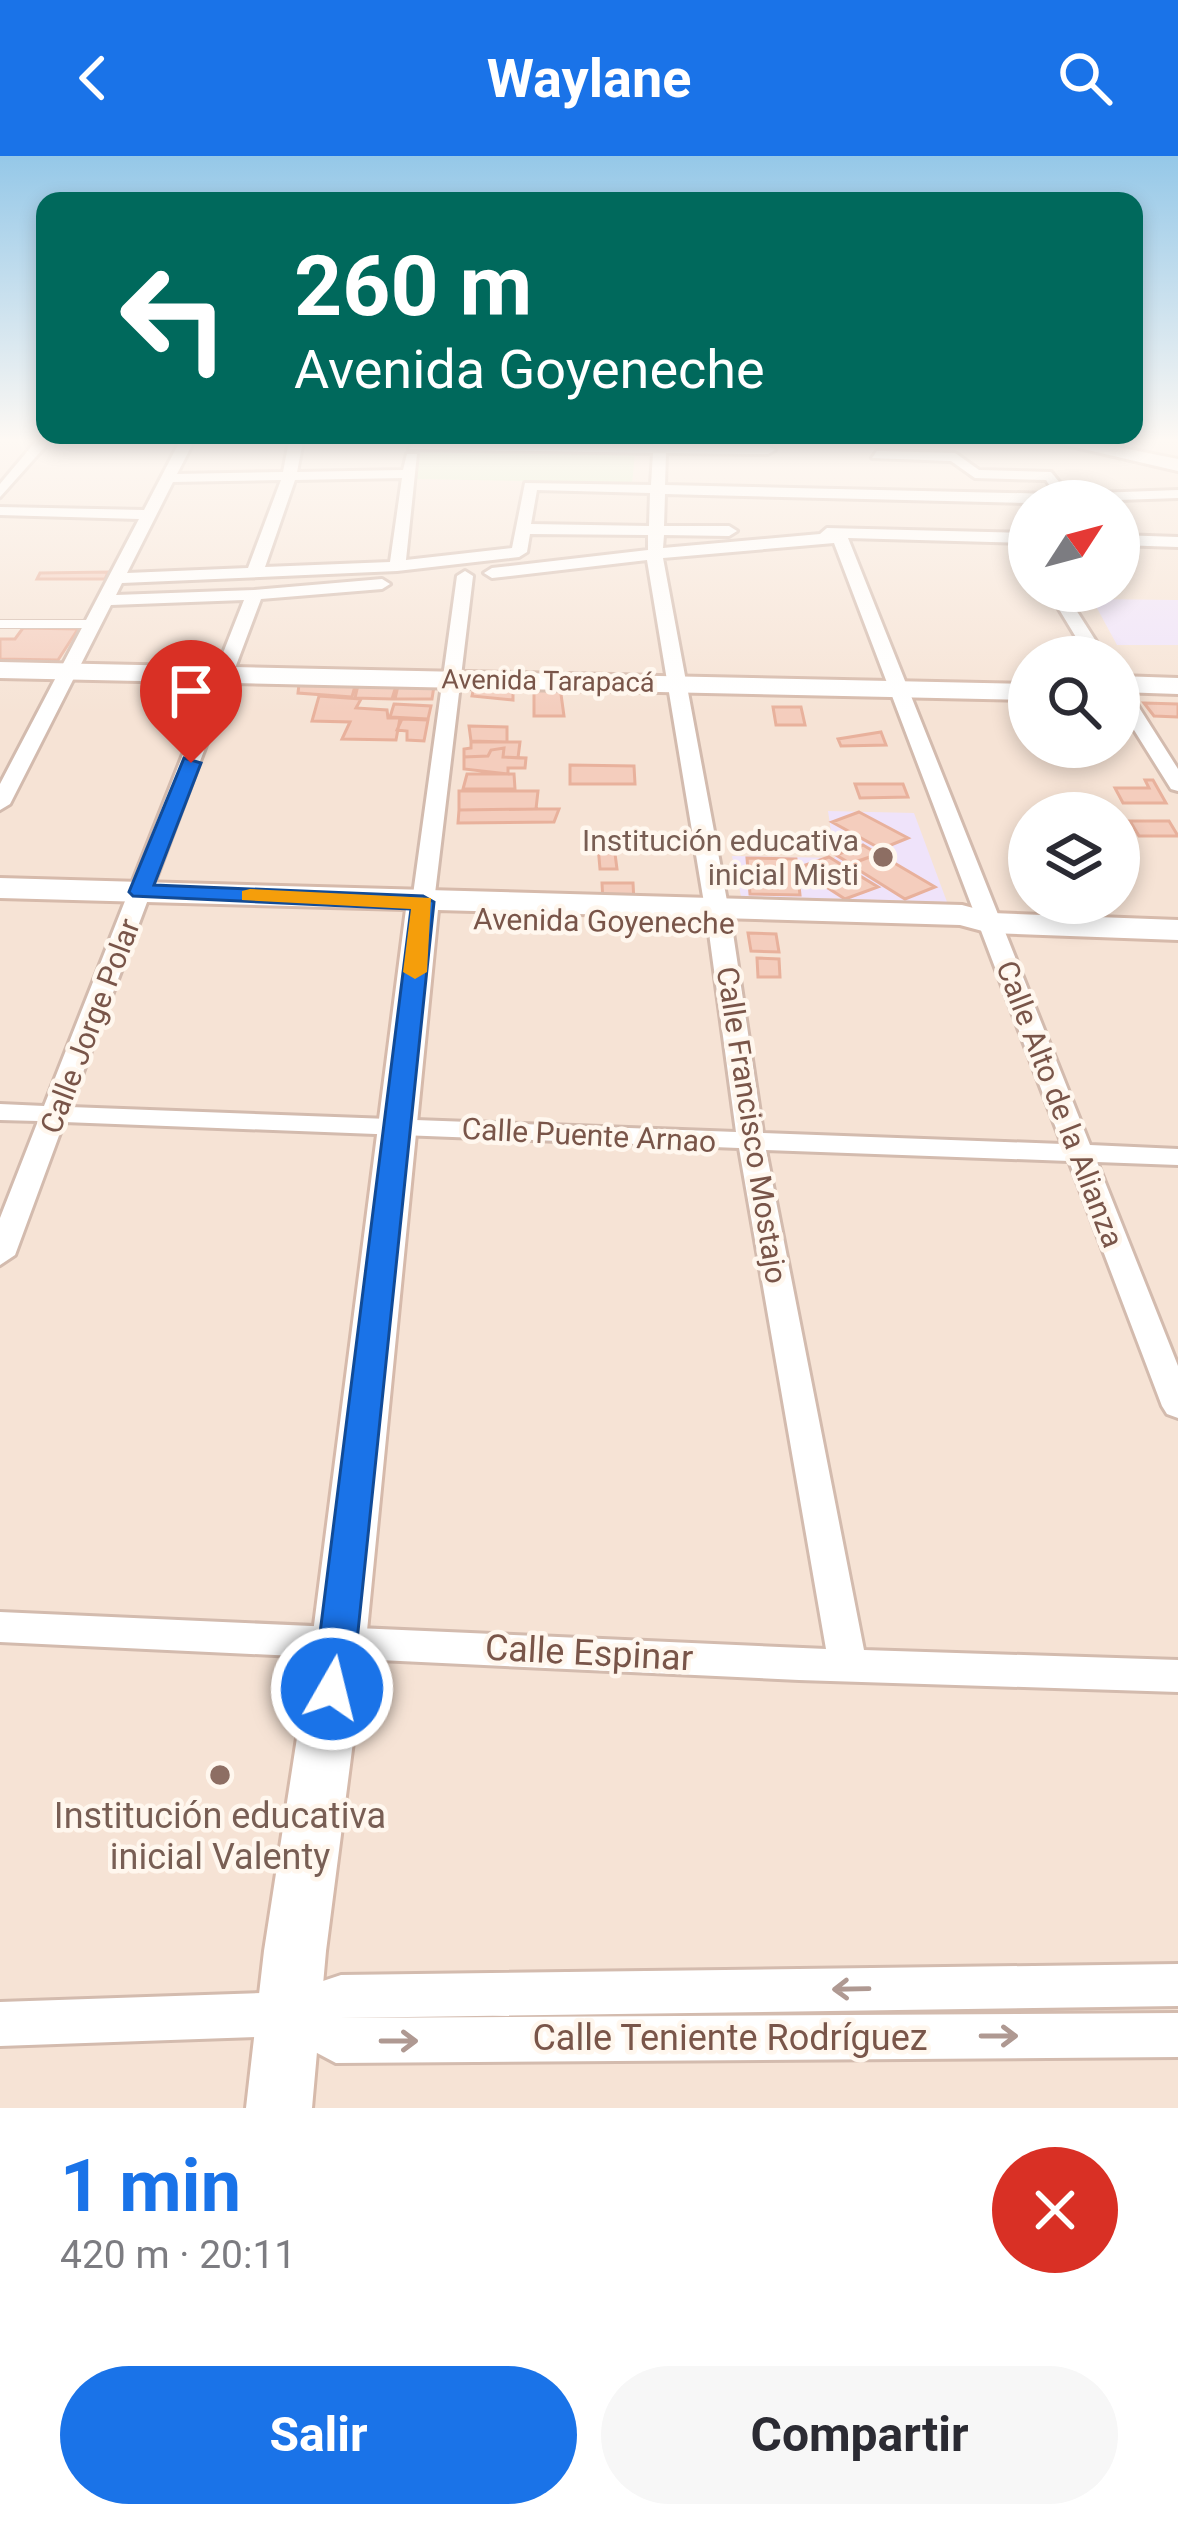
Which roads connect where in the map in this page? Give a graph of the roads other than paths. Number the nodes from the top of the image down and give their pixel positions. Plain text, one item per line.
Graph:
1 (140, 532) edge
2 (271, 532) edge
3 (401, 532) edge
4 (522, 532) edge
5 (557, 532) edge
6 (654, 532) edge
7 (922, 532) edge
8 (923, 535) junction
9 (839, 536) junction
10 (1008, 540) edge
11 (654, 541) junction
12 (1140, 541) edge
13 (1178, 542) edge
14 (397, 566) junction
15 (465, 576) junction
16 (116, 578) junction
17 (254, 585) junction
18 (105, 600) junction
19 (0, 624) edge
20 (92, 624) junction
21 (0, 666) edge
22 (70, 669) junction
23 (227, 670) junction
24 (454, 675) junction
25 (676, 680) junction
26 (1008, 682) edge
27 (897, 683) junction
28 (1178, 686) edge
29 (1140, 689) edge
30 (1008, 691) edge
31 (1140, 693) edge
32 (1178, 696) edge
33 (1140, 723) edge
34 (1178, 785) edge
35 (0, 804) edge
36 (0, 888) edge
37 (138, 900) junction
38 (0, 903) edge
39 (422, 909) junction
40 (718, 916) junction
41 (990, 923) junction
42 (1178, 930) edge
43 (0, 1112) edge
44 (56, 1114) junction
45 (400, 1126) junction
46 (751, 1142) junction
47 (1079, 1153) junction
48 (1178, 1157) edge
49 (0, 1255) edge
50 (1178, 1406) edge
51 (0, 1627) edge
52 (339, 1641) junction
53 (848, 1666) junction
54 (1178, 1676) edge
55 (1178, 1985) edge
56 (290, 2014) junction
57 (0, 2024) edge
58 (1178, 2035) edge
59 (279, 2108) edge

1 - 16 street
2 - 17 street, Calle Jorge Polar
3 - 14 street
4 - 14 street
5 - 11 street
6 - 11 street, Calle Francisco Mostajo
7 - 8 street
8 - 9 street
8 - 10 street
9 - 11 street
9 - 27 street, Calle Alto de la Alianza
11 - 15 street
11 - 25 street, Calle Francisco Mostajo
12 - 13 street
14 - 17 street
15 - 17 street
15 - 24 street
16 - 17 street
16 - 18 street
17 - 18 street
17 - 23 street, Calle Jorge Polar
18 - 20 street
19 - 20 lane
20 - 22 street
21 - 22 street, Avenida Tarapacá
22 - 23 street, Avenida Tarapacá
22 - 35 street
23 - 24 street, Avenida Tarapacá
23 - 37 street, Calle Jorge Polar
24 - 25 street, Avenida Tarapacá
24 - 39 street
25 - 27 street, Avenida Tarapacá
25 - 40 street, Calle Francisco Mostajo
26 - 27 street, Avenida Tarapacá
27 - 30 street, Avenida Tarapacá
27 - 41 street, Calle Alto de la Alianza
28 - 29 street
31 - 32 street
33 - 34 street
36 - 37 street, Avenida Goyeneche
37 - 38 street, Avenida Goyeneche
37 - 39 street, Avenida Goyeneche
37 - 44 street, Calle Jorge Polar
39 - 40 street, Avenida Goyeneche
39 - 45 street
40 - 41 street, Avenida Goyeneche
40 - 46 street, Calle Francisco Mostajo
41 - 42 street, Avenida Goyeneche
41 - 47 street, Calle Alto de la Alianza
43 - 44 street, Calle Puente Arnao
44 - 45 street, Calle Puente Arnao
44 - 49 street, Calle Jorge Polar
45 - 46 street, Calle Puente Arnao
45 - 52 street
46 - 47 street, Calle Puente Arnao
46 - 53 street, Calle Francisco Mostajo
47 - 48 street, Calle Puente Arnao
47 - 50 street, Calle Alto de la Alianza
51 - 52 street, Calle Espinar
52 - 53 street, Calle Espinar
52 - 56 street
53 - 54 street, Calle Espinar
55 -> 56 street, Calle Teniente Rodríguez
56 - 57 street, Calle Teniente Rodríguez
56 -> 58 street, Calle Teniente Rodríguez
56 - 59 street

